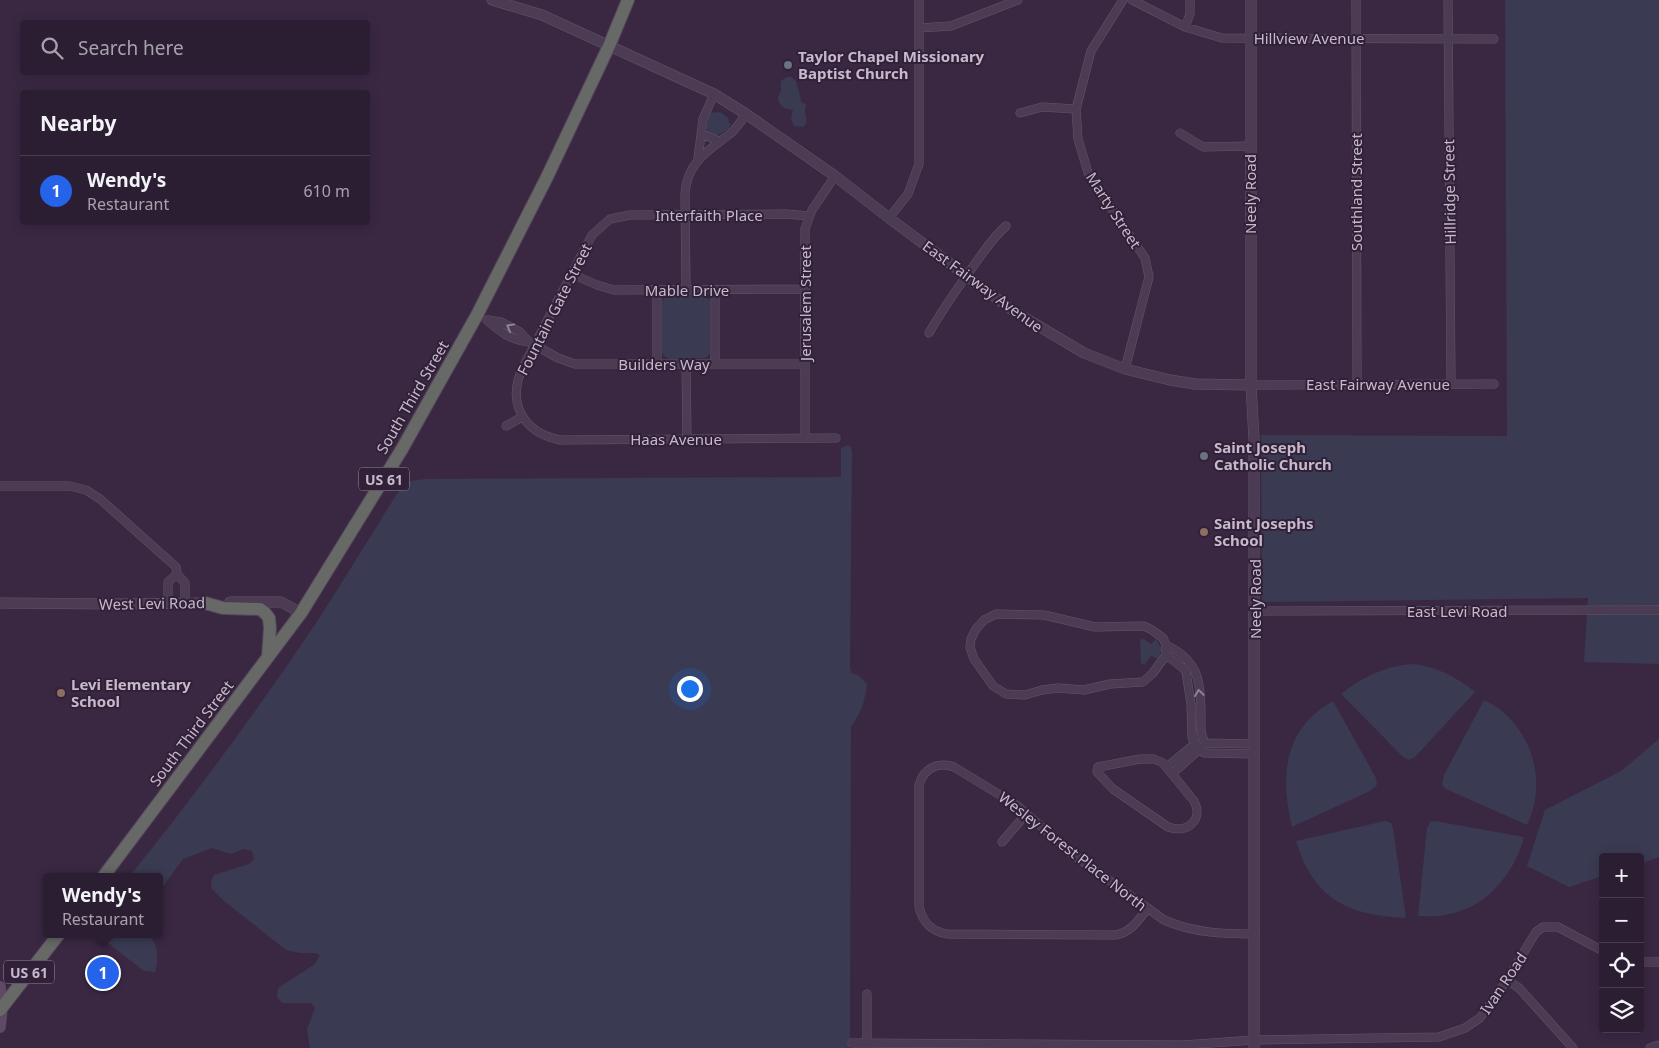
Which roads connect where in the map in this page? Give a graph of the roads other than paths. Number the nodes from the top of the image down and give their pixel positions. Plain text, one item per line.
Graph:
1 (492, 0) edge
2 (628, 0) edge
3 (919, 0) edge
4 (1018, 0) edge
5 (1123, 0) edge
6 (1132, 0) edge
7 (1190, 0) edge
8 (1251, 0) edge
9 (1356, 0) edge
10 (1448, 0) edge
11 (1185, 27) junction
12 (919, 28) junction
13 (1251, 38) junction
14 (1448, 38) junction
15 (1356, 39) junction
16 (1494, 39) dead end
17 (609, 46) junction
18 (714, 94) junction
19 (1076, 109) junction
20 (1020, 113) dead end
21 (746, 114) junction
22 (1180, 132) dead end
23 (702, 134) junction
24 (719, 141) junction
25 (1250, 146) junction
26 (698, 159) junction
27 (835, 176) junction
28 (686, 215) junction
29 (808, 216) junction
30 (889, 218) junction
31 (610, 219) joint
32 (1006, 226) dead end
33 (572, 274) junction
34 (967, 276) junction
35 (686, 289) junction
36 (804, 289) junction
37 (657, 290) junction
38 (716, 290) junction
39 (482, 317) junction
40 (929, 333) dead end
41 (532, 343) junction
42 (657, 364) junction
43 (686, 364) junction
44 (715, 364) junction
45 (805, 364) junction
46 (1125, 369) junction
47 (1451, 384) junction
48 (1494, 384) dead end
49 (1251, 385) junction
50 (1357, 385) junction
51 (522, 417) junction
52 (506, 426) dead end
53 (805, 438) junction
54 (836, 438) dead end
55 (687, 439) junction
56 (0, 486) edge
57 (177, 574) junction
58 (0, 603) edge
59 (185, 603) junction
60 (205, 603) junction
61 (168, 604) junction
62 (1659, 610) edge
63 (1255, 611) junction
64 (301, 613) junction
65 (1166, 645) junction
66 (1166, 655) junction
67 (268, 657) junction
68 (1192, 712) junction
69 (1201, 712) junction
70 (1203, 741) junction
71 (1194, 744) junction
72 (1219, 744) junction
73 (1255, 749) junction
74 (1200, 750) junction
75 (1219, 754) junction
76 (1169, 770) junction
77 (1027, 813) junction
78 (1002, 842) dead end
79 (106, 873) edge
80 (1148, 908) junction
81 (1255, 934) junction
82 (56, 938) edge
83 (1599, 949) edge
84 (1644, 962) edge
85 (1659, 962) edge
86 (1508, 980) junction
87 (0, 987) edge
88 (867, 994) dead end
89 (1, 1009) edge
90 (0, 1027) edge
91 (852, 1043) dead end
92 (1254, 1044) edge
93 (867, 1045) edge
94 (1659, 1045) edge
95 (1573, 1048) edge
96 (1650, 1048) edge

1 - 17 street, East Fairway Avenue
2 - 17 highway, South Third Street / US 61
3 - 12 street
4 - 12 street
5 - 19 street, Marty Street
6 - 11 street, Hillview Avenue
7 - 11 street
8 - 13 street, Neely Road
9 - 15 street, Southland Street
10 - 14 street, Hillridge Street
11 - 13 street, Hillview Avenue
12 - 30 street
13 - 15 street, Hillview Avenue
13 - 25 street, Neely Road
14 - 15 street, Hillview Avenue
14 - 16 street, Hillview Avenue
14 - 47 street, Hillridge Street
15 - 50 street, Southland Street
17 - 18 street, East Fairway Avenue
17 - 39 highway, South Third Street / US 61
18 - 21 street, East Fairway Avenue
18 - 23 street
19 - 20 street
19 - 46 street, Marty Street
21 - 24 street
21 - 27 street, East Fairway Avenue
22 - 25 street
23 - 24 street
23 - 26 street
24 - 26 street
25 - 49 street, Neely Road
26 - 28 street
27 - 29 street, Jerusalem Street
27 - 30 street, East Fairway Avenue
28 - 29 street, Interfaith Place
28 - 31 street, Interfaith Place
28 - 35 street
29 - 36 street, Jerusalem Street
30 - 34 street, East Fairway Avenue
31 - 33 street, Fountain Gate Street
32 - 34 street
33 - 37 street, Mable Drive
33 - 41 street, Fountain Gate Street
34 - 40 street
34 - 46 street, East Fairway Avenue
35 - 37 street, Mable Drive
35 - 38 street, Mable Drive
36 - 38 street, Mable Drive
36 - 45 street, Jerusalem Street
37 - 42 street
38 - 44 street
39 - 41 street, Builders Way
39 - 64 highway, South Third Street / US 61
41 - 42 street, Builders Way
41 - 51 street, Fountain Gate Street
42 - 43 street, Builders Way
43 - 44 street, Builders Way
43 - 55 street
44 - 45 street, Builders Way
45 - 53 street, Jerusalem Street
46 - 49 street, East Fairway Avenue
47 - 48 street, East Fairway Avenue
47 - 50 street, East Fairway Avenue
49 - 50 street, East Fairway Avenue
49 - 63 street, Neely Road
51 - 52 street
51 - 55 street, Haas Avenue
53 - 54 street, Haas Avenue
53 - 55 street, Haas Avenue
56 - 57 street
57 - 59 street
57 - 61 street
58 - 61 street, West Levi Road
59 - 60 street, West Levi Road
59 - 61 street, West Levi Road
60 - 64 street, West Levi Road
60 - 67 highway
62 - 63 street, East Levi Road
63 - 73 street, Neely Road
64 - 67 highway, South Third Street / US 61
65 - 66 street
65 - 66 street
69 -> 65 street
66 - 68 street
67 - 79 highway, South Third Street / US 61
68 - 69 street
68 - 71 street
69 - 70 street
70 - 71 street
70 - 72 street
70 - 74 street
71 - 74 street
71 - 76 street
72 - 73 street
72 - 75 street
73 - 75 street
73 - 81 street, Neely Road
74 - 75 street
74 - 76 street
76 - 76 street
77 - 78 street
77 - 80 street, Wesley Forest Place North
77 - 80 street, Wesley Forest Place North
80 - 81 street, Wesley Forest Place North
81 - 92 street, Neely Road
82 - 89 highway, US 61
83 - 86 street, Ivan Road
84 - 85 street
86 - 92 street, Ivan Road
86 - 95 street
87 - 89 main road
88 - 93 street
89 - 90 main road
91 - 93 street, Ivan Road
92 - 93 street, Ivan Road
94 - 96 street

